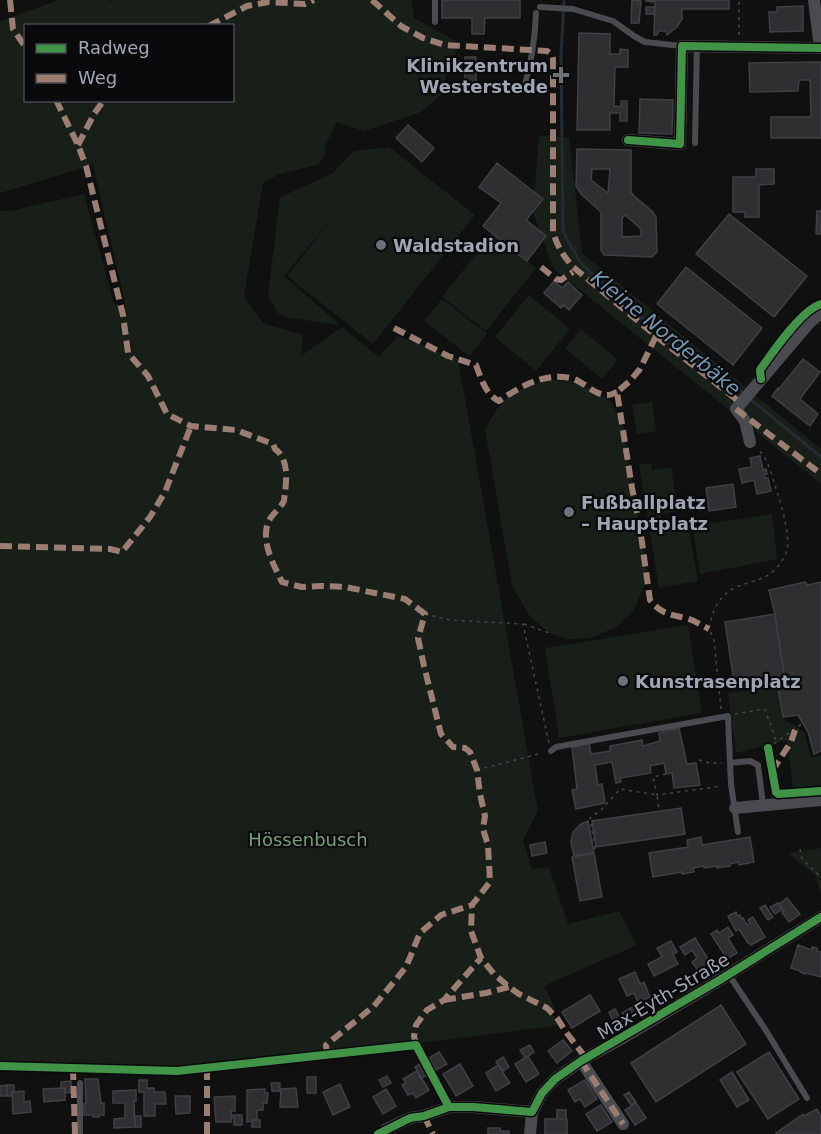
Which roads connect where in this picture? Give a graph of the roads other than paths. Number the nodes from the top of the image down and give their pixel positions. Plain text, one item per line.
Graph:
1 (435, 0) edge
2 (814, 0) edge
3 (435, 22) dead end
4 (682, 46) junction
5 (697, 46) junction
6 (821, 48) edge
7 (524, 89) dead end
8 (628, 140) dead end
9 (695, 143) dead end
10 (821, 313) edge
11 (750, 442) road end
12 (551, 750) road end
13 (730, 763) junction
14 (821, 800) edge
15 (763, 806) junction
16 (735, 808) junction
17 (738, 832) dead end
18 (821, 917) edge
19 (729, 975) junction
20 (581, 1061) junction
21 (80, 1083) dead end
22 (807, 1098) dead end
23 (532, 1112) junction
24 (623, 1124) dead end
25 (385, 1130) dead end
26 (80, 1134) edge
27 (531, 1134) edge

1 - 3 lane
2 - 6 street
4 - 5 street
4 - 7 lane
4 - 8 street
5 - 6 street
5 - 9 lane
10 - 11 street
12 - 13 lane
13 - 15 lane
13 - 16 lane
14 - 15 street
15 - 16 street
16 - 17 lane
18 - 19 street, Max-Eyth-Straße
19 - 20 street, Max-Eyth-Straße
19 - 22 lane
20 - 23 street, Max-Eyth-Straße
20 - 24 street
21 - 26 lane
23 - 25 street
23 - 27 street, Max-Eyth-Straße

